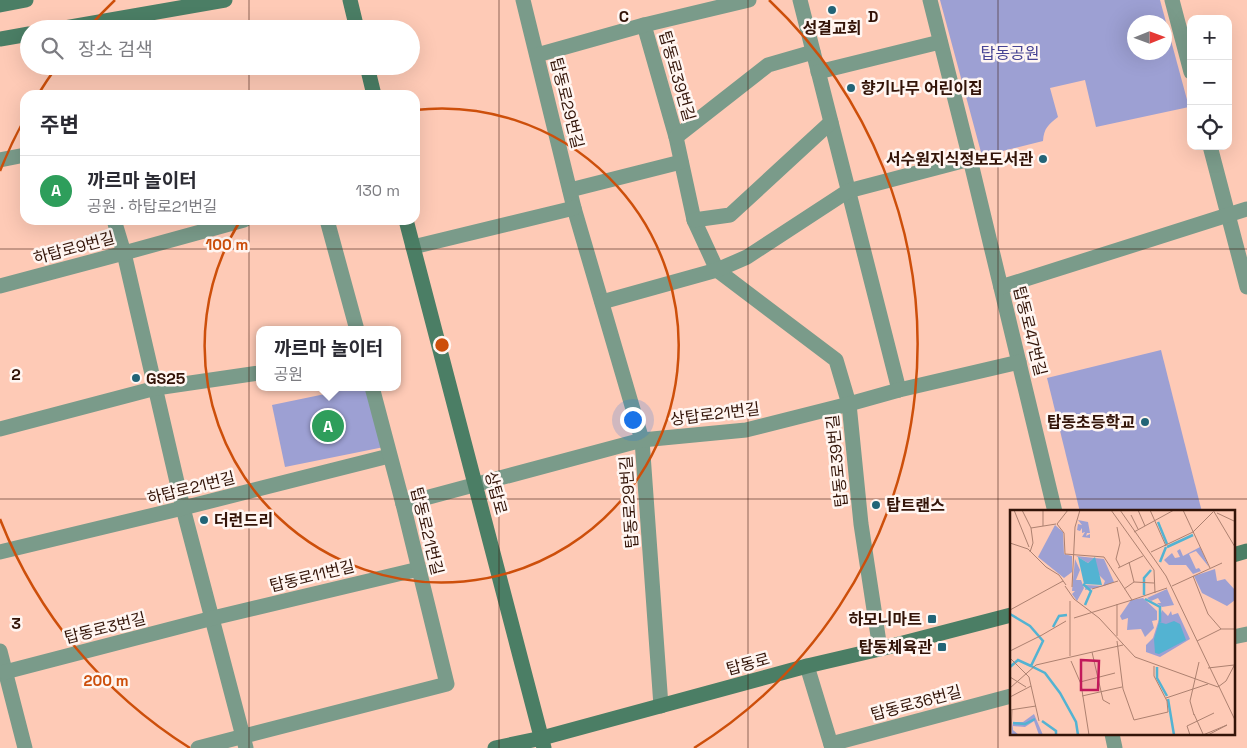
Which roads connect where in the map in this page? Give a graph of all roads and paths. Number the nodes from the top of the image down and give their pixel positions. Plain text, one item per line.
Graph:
1 (26, 0) edge
2 (225, 0) edge
3 (350, 0) edge
4 (523, 0) edge
5 (746, 0) edge
6 (800, 0) edge
7 (930, 0) edge
8 (1172, 0) edge
9 (0, 5) edge
10 (111, 20) edge
11 (355, 20) edge
12 (644, 25) junction
13 (20, 36) edge
14 (0, 39) edge
15 (940, 42) junction
16 (813, 52) junction
17 (537, 54) junction
18 (1188, 60) edge
19 (818, 72) junction
20 (369, 75) edge
21 (373, 90) edge
22 (831, 122) junction
23 (676, 137) junction
24 (1211, 150) edge
25 (20, 156) edge
26 (970, 159) junction
27 (0, 160) edge
28 (681, 162) junction
29 (570, 190) junction
30 (848, 192) junction
31 (574, 208) junction
32 (1247, 209) edge
33 (1228, 214) junction
34 (694, 220) junction
35 (116, 225) edge
36 (226, 225) edge
37 (328, 225) edge
38 (407, 225) edge
39 (413, 247) junction
40 (124, 253) junction
41 (717, 270) junction
42 (0, 286) edge
43 (1001, 287) junction
44 (1247, 287) edge
45 (602, 302) junction
46 (356, 326) edge
47 (1019, 362) junction
48 (256, 373) edge
49 (156, 388) junction
50 (899, 390) junction
51 (373, 391) edge
52 (849, 404) junction
53 (0, 429) edge
54 (642, 440) junction
55 (389, 456) junction
56 (476, 484) junction
57 (403, 504) junction
58 (183, 508) junction
59 (1055, 510) edge
60 (1247, 551) edge
61 (0, 552) edge
62 (1234, 555) edge
63 (418, 569) junction
64 (1010, 615) edge
65 (213, 618) junction
66 (1247, 634) edge
67 (1234, 637) edge
68 (880, 649) junction
69 (0, 651) edge
70 (807, 666) junction
71 (5, 672) junction
72 (1010, 696) edge
73 (661, 706) junction
74 (244, 743) edge
75 (543, 743) edge
76 (831, 746) edge
77 (25, 748) edge
78 (198, 748) edge
79 (495, 748) edge

1 - 9 street
2 - 10 street
3 - 11 street
4 - 17 street, 탑동로29번길
5 - 12 street
6 - 16 street
7 - 15 street, 탑동로47번길
8 - 18 street
12 - 17 street
12 - 23 street, 탑동로39번길
13 - 14 street
15 - 19 street
15 - 26 street, 탑동로47번길
16 - 19 street
16 - 23 street, 탑동로39번길
17 - 29 street, 탑동로29번길
19 - 22 street
20 - 21 street
22 - 30 street
22 - 34 street
23 - 28 street, 탑동로39번길
24 - 33 street
25 - 27 street
26 - 30 street
26 - 43 street, 탑동로47번길
28 - 29 street
28 - 34 street, 탑동로39번길
29 - 31 street, 탑동로29번길
30 - 41 street
30 - 50 street
31 - 39 street
31 - 45 street, 탑동로29번길
32 - 33 street
33 - 43 street
33 - 44 street
34 - 41 street, 탑동로39번길
35 - 40 street
36 - 40 street, 하탑로9번길
37 - 46 street
38 - 39 street, 상탑로
39 - 56 street, 상탑로
40 - 42 street, 하탑로9번길
40 - 49 street
41 - 45 street
41 - 52 street, 탑동로39번길
43 - 47 street, 탑동로47번길
45 - 54 street, 탑동로29번길
47 - 50 street, 상탑로21번길
47 - 59 street, 탑동로47번길
48 - 49 street
49 - 53 street
49 - 58 street
50 - 52 street, 상탑로21번길
51 - 55 street, 탑동로21번길
52 - 54 street, 상탑로21번길
52 - 68 street, 탑동로39번길
54 - 56 street, 상탑로21번길
54 - 73 street, 탑동로29번길
55 - 57 street, 탑동로21번길
55 - 58 street, 하탑로21번길
56 - 57 street, 상탑로21번길
56 - 75 street, 상탑로
57 - 63 street, 탑동로21번길
58 - 61 street, 하탑로21번길
58 - 65 street
60 - 62 street
63 - 65 street, 탑동로11번길
63 - 74 street, 탑동로21번길
64 - 68 street, 탑동로
65 - 71 street, 탑동로3번길
65 - 74 street
66 - 67 street
68 - 70 street, 탑동로
69 - 71 street
70 - 73 street, 탑동로
70 - 76 street, 탑동로36번길
71 - 77 street
72 - 76 street, 탑동로36번길
73 - 75 street, 탑동로
74 - 78 street
75 - 79 street, 탑동로

